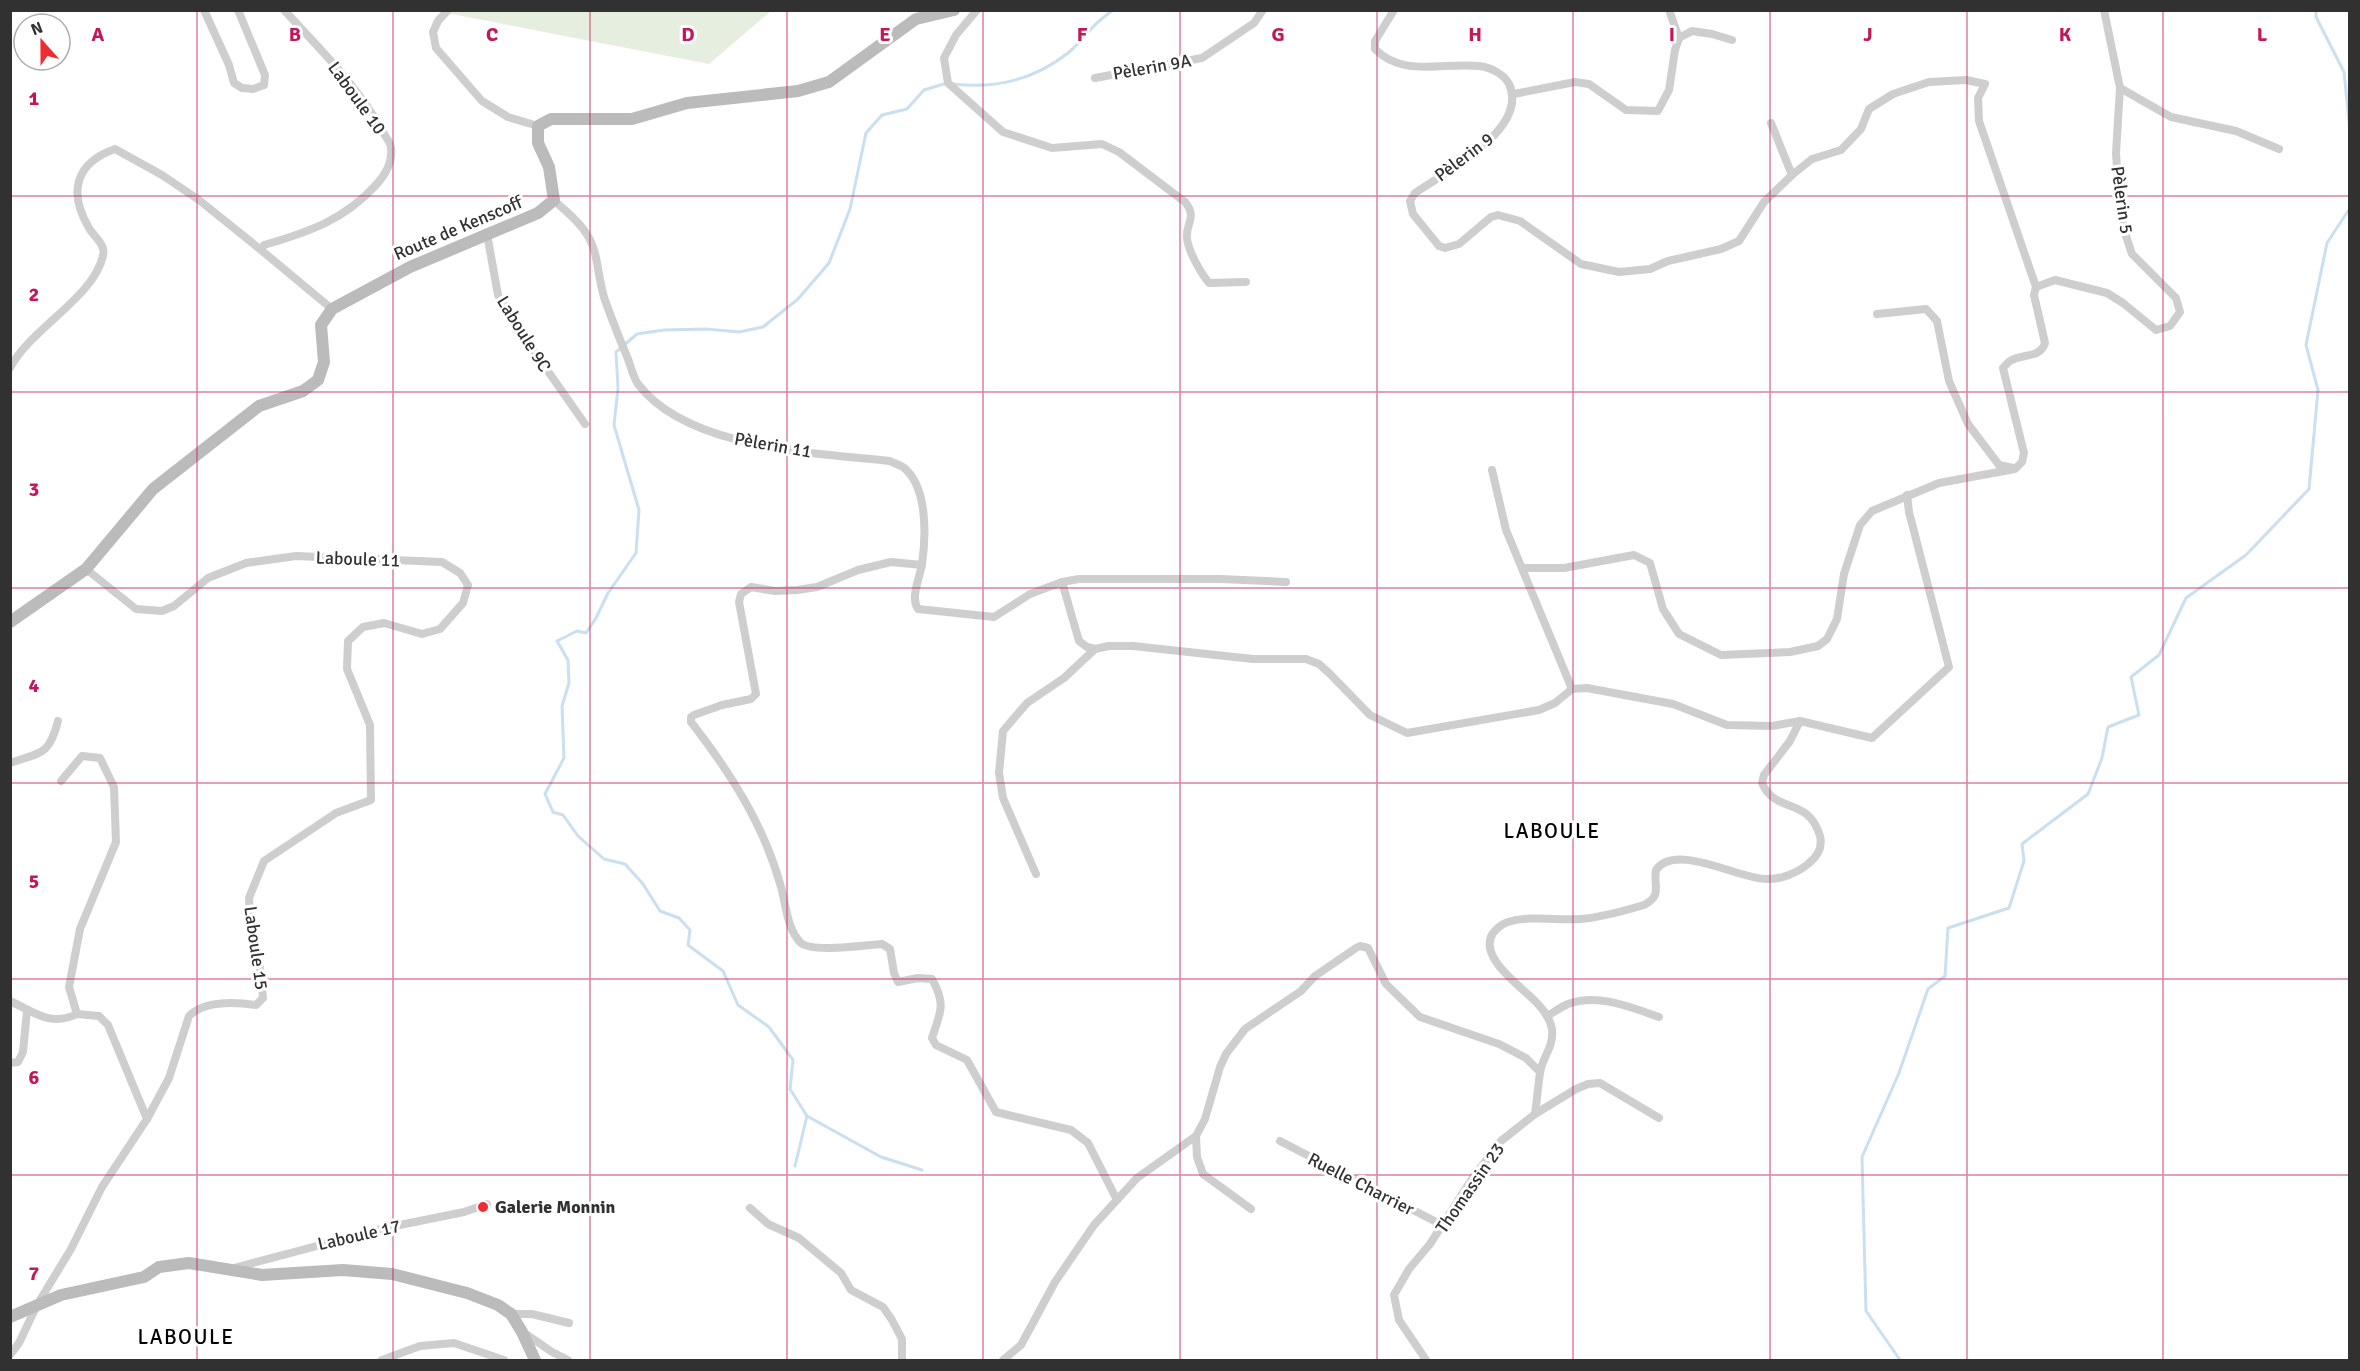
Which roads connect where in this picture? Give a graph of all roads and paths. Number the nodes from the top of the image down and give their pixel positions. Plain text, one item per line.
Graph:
1 (204, 10) edge
2 (238, 10) edge
3 (284, 10) edge
4 (448, 10) edge
5 (954, 10) edge
6 (977, 10) edge
7 (1263, 10) edge
8 (1394, 10) edge
9 (1669, 10) edge
10 (2103, 10) edge
11 (1679, 38) junction
12 (1732, 40) dead end
13 (1095, 78) dead end
14 (2120, 88) junction
15 (1514, 94) junction
16 (1770, 123) dead end
17 (538, 126) junction
18 (2279, 149) dead end
19 (1791, 175) junction
20 (554, 200) junction
21 (487, 234) junction
22 (261, 250) junction
23 (1246, 282) dead end
24 (2036, 287) junction
25 (332, 309) junction
26 (1876, 314) dead end
27 (10, 368) edge
28 (585, 424) dead end
29 (2015, 469) junction
30 (1492, 470) dead end
31 (1908, 495) junction
32 (922, 564) junction
33 (1523, 568) junction
34 (86, 569) junction
35 (1062, 582) junction
36 (1286, 582) dead end
37 (10, 622) edge
38 (1095, 650) junction
39 (347, 669) joint
40 (1572, 689) junction
41 (1800, 721) junction
42 (58, 722) dead end
43 (10, 763) edge
44 (61, 781) dead end
45 (1036, 874) dead end
46 (10, 1001) edge
47 (27, 1010) junction
48 (77, 1014) junction
49 (1547, 1016) junction
50 (1659, 1017) dead end
51 (10, 1063) edge
52 (1540, 1072) junction
53 (1535, 1114) junction
54 (1659, 1118) dead end
55 (147, 1119) junction
56 (1196, 1136) junction
57 (1280, 1142) dead end
58 (1117, 1200) junction
59 (487, 1204) dead end
60 (750, 1208) dead end
61 (1251, 1209) dead end
62 (1442, 1225) junction
63 (231, 1269) junction
64 (37, 1305) junction
65 (511, 1314) junction
66 (10, 1317) edge
67 (569, 1323) dead end
68 (522, 1332) junction
69 (10, 1355) edge
70 (382, 1360) edge
71 (504, 1360) edge
72 (535, 1360) edge
73 (568, 1360) edge
74 (902, 1360) edge
75 (1003, 1360) edge
76 (1426, 1360) edge

1 - 2 street
3 - 22 street, Laboule 10
4 - 17 street
5 - 17 main road
6 - 23 street
7 - 13 street, Pèlerin 9A
8 - 15 street
9 - 11 street
10 - 14 street, Pèlerin 5
11 - 12 street
11 - 15 street
14 - 18 street
14 - 24 street, Pèlerin 5
15 - 19 street, Pèlerin 9
16 - 19 street
17 - 20 main road
19 - 24 street
20 - 21 main road, Route de Kenscoff
20 - 32 street, Pèlerin 11
21 - 25 main road, Route de Kenscoff
21 - 28 street, Laboule 9C
22 - 25 street
22 - 27 street
24 - 29 street
25 - 34 main road
26 - 29 street
29 - 31 street
30 - 33 street
31 - 33 street
31 - 41 street
32 - 35 street, Pèlerin 11
32 - 58 street
33 - 40 street
34 - 37 main road
34 - 39 street, Laboule 11
35 - 36 street
35 - 38 street
38 - 40 street
38 - 45 street
39 - 55 street, Laboule 15
40 - 41 street
41 - 49 street
42 - 43 street
44 - 48 street
46 - 47 street
47 - 48 street
47 - 51 street
48 - 55 street
49 - 50 street
49 - 52 street
52 - 53 street
52 - 56 street
53 - 54 street, Thomassin 23
53 - 62 street, Thomassin 23
55 - 64 street, Laboule 15
56 - 58 street
56 - 61 street
57 - 62 street, Ruelle Charrier
58 - 75 street
59 - 63 street, Laboule 17
60 - 74 street
62 - 76 street, Thomassin 23
63 - 64 main road
63 - 65 main road
64 - 66 main road
64 - 69 street, Laboule 15
65 - 67 street
65 - 68 main road
68 - 72 main road
68 - 73 street
70 - 71 street

